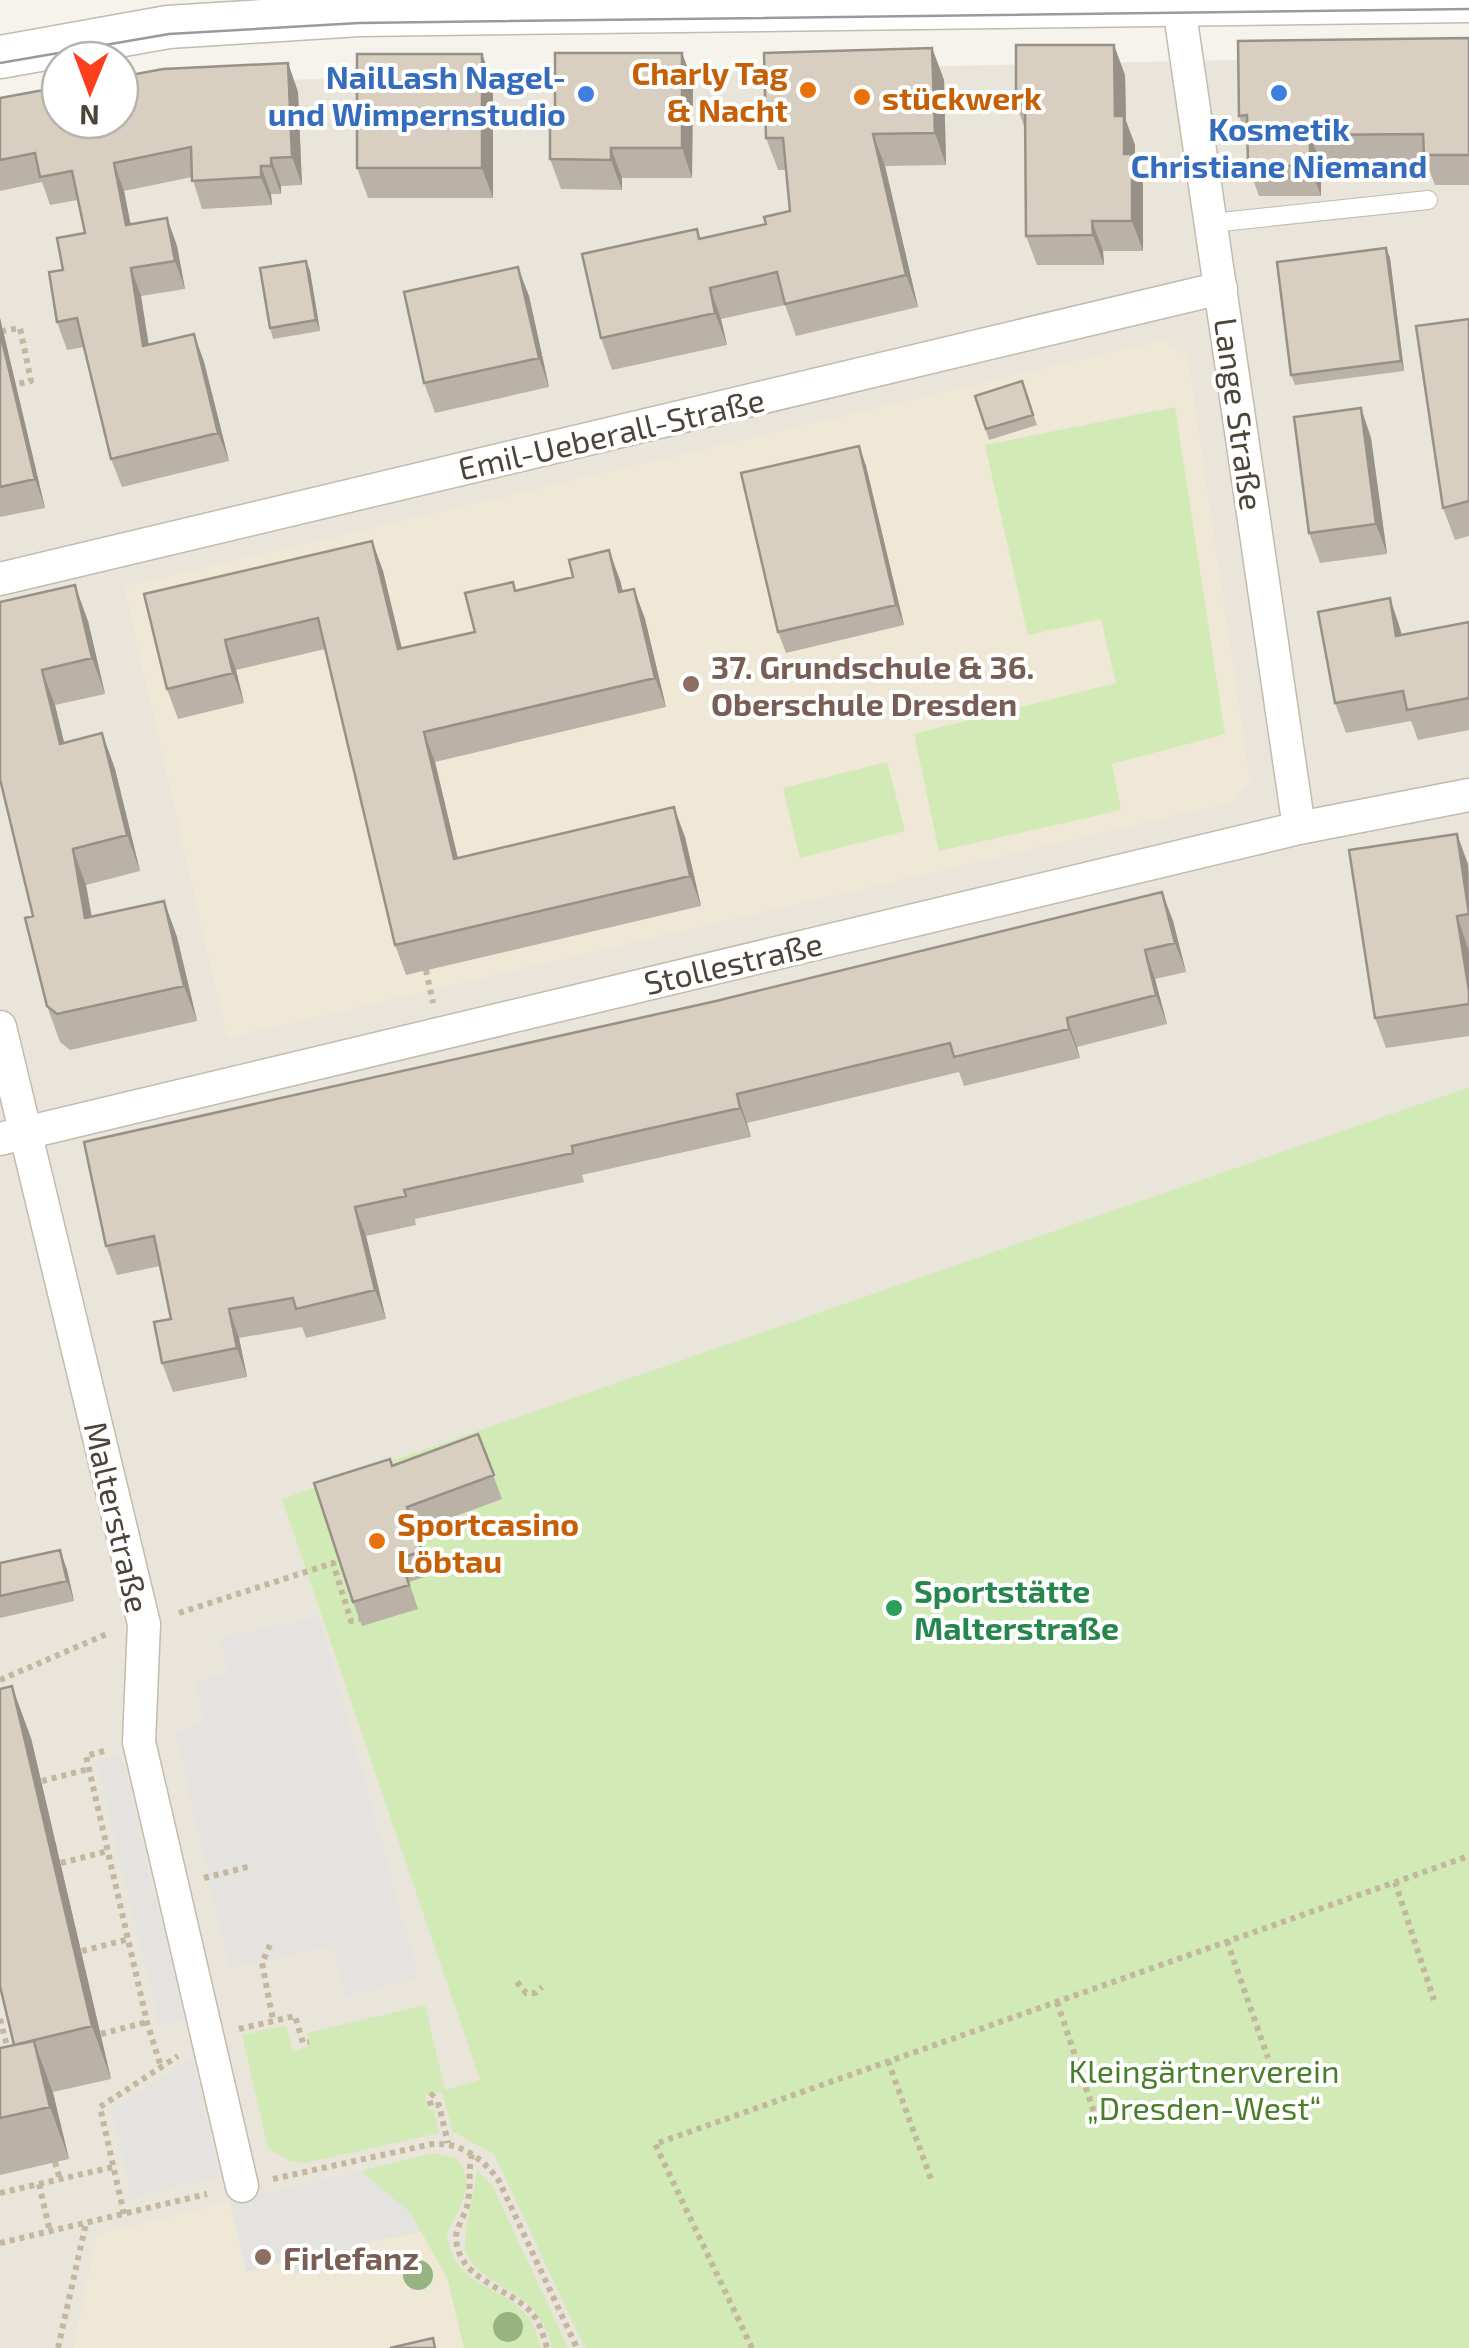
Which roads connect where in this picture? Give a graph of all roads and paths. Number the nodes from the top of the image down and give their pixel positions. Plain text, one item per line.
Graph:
1 (1469, 1) edge
2 (1179, 2) edge
3 (0, 57) edge
4 (1428, 200) dead end
5 (1212, 223) junction
6 (1222, 288) junction
7 (3, 331) edge
8 (0, 388) edge
9 (0, 579) edge
10 (1469, 795) edge
11 (1299, 828) junction
12 (0, 1027) edge
13 (13, 1136) edge
14 (360, 1619) edge
15 (144, 1624) junction
16 (0, 1680) edge
17 (139, 1742) junction
18 (89, 1769) junction
19 (42, 1781) dead end
20 (108, 1851) junction
21 (1469, 1856) edge
22 (61, 1863) dead end
23 (250, 1866) dead end
24 (209, 1876) dead end
25 (1395, 1882) junction
26 (128, 1940) junction
27 (1227, 1941) junction
28 (270, 1944) dead end
29 (82, 1951) dead end
30 (517, 1982) dead end
31 (542, 1986) dead end
32 (1434, 2000) dead end
33 (1057, 2002) junction
34 (0, 2019) edge
35 (273, 2020) dead end
36 (147, 2022) junction
37 (101, 2034) dead end
38 (1268, 2058) dead end
39 (888, 2061) junction
40 (12, 2064) edge
41 (161, 2067) dead end
42 (434, 2093) dead end
43 (1097, 2121) dead end
44 (448, 2143) junction
45 (472, 2154) junction
46 (56, 2162) dead end
47 (113, 2167) dead end
48 (60, 2179) junction
49 (931, 2179) dead end
50 (39, 2184) junction
51 (242, 2186) junction
52 (0, 2193) edge
53 (86, 2223) junction
54 (50, 2232) junction
55 (0, 2244) edge
56 (58, 2348) edge
57 (547, 2348) edge
58 (577, 2348) edge
59 (752, 2348) edge

1 - 2 street
2 - 3 street
2 - 5 street, Lange Straße
4 - 5 lane
5 - 6 street, Lange Straße
6 - 9 street, Emil-Ueberall-Straße
6 - 11 street, Lange Straße
7 - 8 path
10 - 11 street, Stollestraße
11 - 13 street, Stollestraße
12 - 13 street, Malterstraße
13 - 15 street, Malterstraße
14 - 15 path
15 - 16 path
15 - 17 street, Malterstraße
17 - 18 path
17 - 51 street, Malterstraße
18 - 19 path
18 - 20 path
20 - 22 path
20 - 26 path
21 - 25 path
23 - 24 path
25 - 27 path
25 - 32 path
26 - 29 path
26 - 36 path
27 - 33 path
27 - 38 path
28 - 35 path
30 - 31 path
33 - 39 path
33 - 43 path
34 - 40 path
36 - 37 path
36 - 41 path
39 - 49 path
39 - 59 path
42 - 44 path
44 - 45 path
44 - 51 path
45 - 57 path
45 - 58 path
46 - 48 path
47 - 48 path
48 - 50 path
50 - 52 path
50 - 54 path
51 - 53 path
53 - 54 path
53 - 56 path
54 - 55 path

